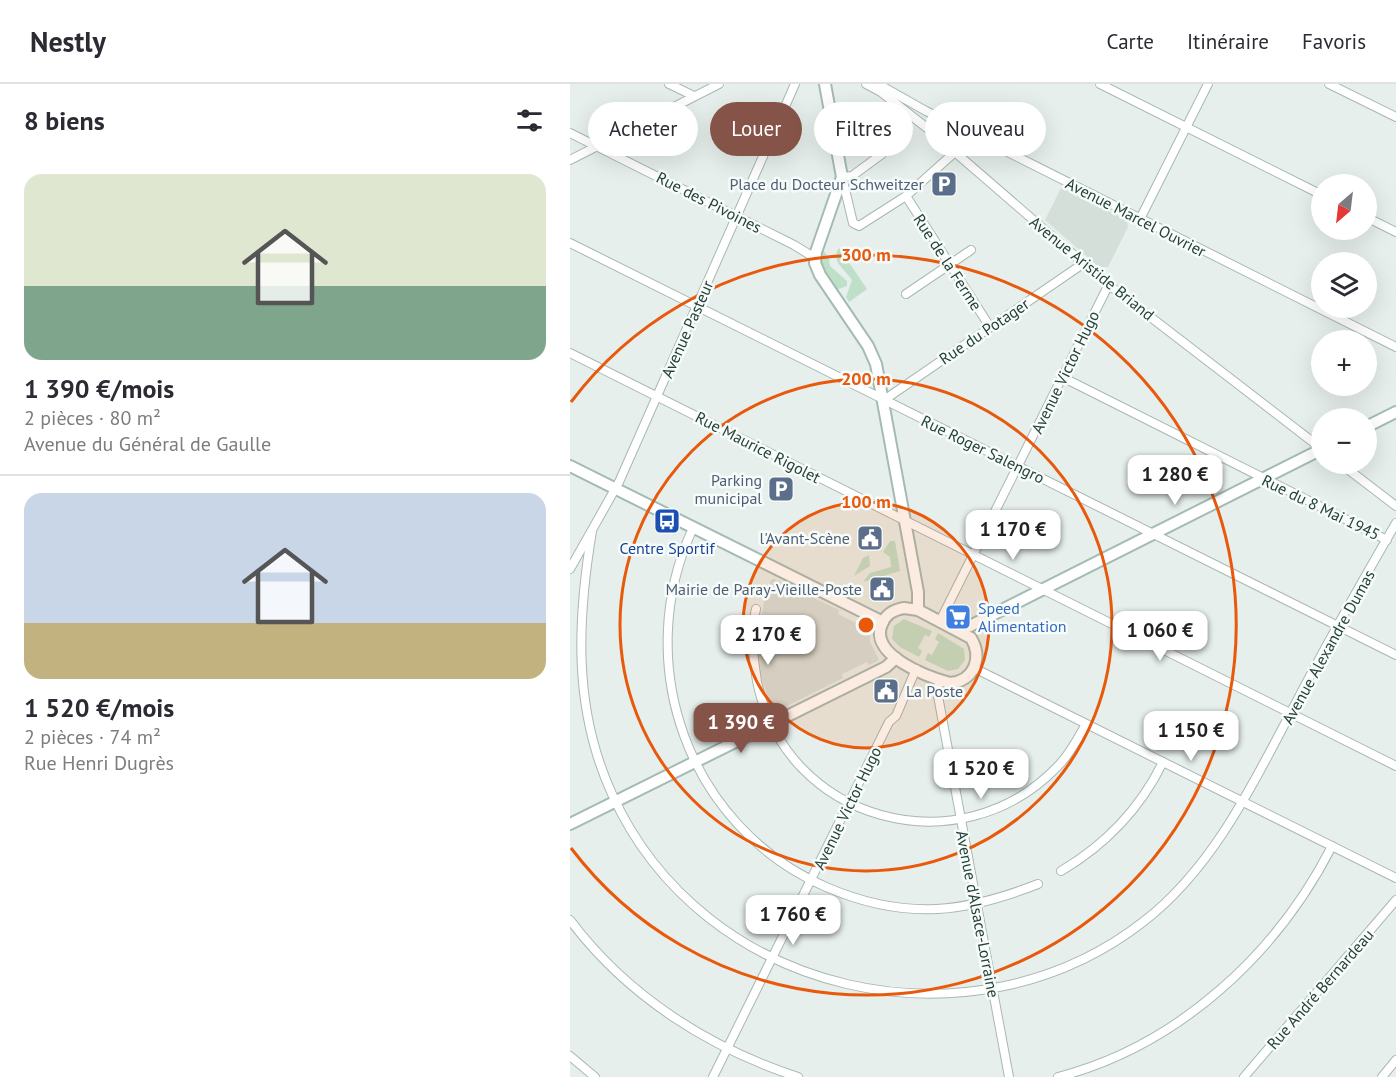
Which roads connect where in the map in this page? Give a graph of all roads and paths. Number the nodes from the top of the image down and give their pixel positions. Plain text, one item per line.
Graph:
1 (669, 84) edge
2 (719, 84) edge
3 (795, 84) edge
4 (825, 84) edge
5 (866, 84) edge
6 (878, 84) edge
7 (1100, 84) edge
8 (1208, 84) edge
9 (1329, 84) edge
10 (694, 96) junction
11 (683, 102) edge
12 (925, 110) edge
13 (1396, 117) edge
14 (925, 126) edge
15 (1186, 127) junction
16 (570, 133) edge
17 (588, 142) edge
18 (588, 152) edge
19 (616, 156) edge
20 (879, 156) edge
21 (951, 156) edge
22 (960, 156) edge
23 (1015, 156) edge
24 (570, 160) edge
25 (842, 177) junction
26 (1311, 190) edge
27 (906, 196) junction
28 (736, 216) junction
29 (1140, 219) junction
30 (1377, 222) edge
31 (1396, 232) edge
32 (570, 243) edge
33 (972, 250) dead end
34 (815, 258) junction
35 (1084, 263) junction
36 (948, 266) junction
37 (1109, 284) junction
38 (906, 294) dead end
39 (696, 306) junction
40 (990, 327) junction
41 (1396, 347) edge
42 (570, 353) edge
43 (1062, 377) junction
44 (657, 397) junction
45 (884, 400) junction
46 (1396, 412) edge
47 (1377, 422) edge
48 (1311, 440) edge
49 (1311, 454) edge
50 (570, 466) edge
51 (1018, 466) junction
52 (1354, 474) edge
53 (1262, 478) junction
54 (615, 489) junction
55 (1396, 506) edge
56 (906, 521) junction
57 (1396, 524) edge
58 (693, 528) junction
59 (592, 531) junction
60 (1151, 533) junction
61 (1387, 540) junction
62 (974, 555) junction
63 (570, 569) edge
64 (1041, 589) junction
65 (756, 609) dead end
66 (918, 610) junction
67 (940, 621) junction
68 (883, 622) junction
69 (1339, 626) junction
70 (960, 631) junction
71 (1396, 655) edge
72 (896, 658) junction
73 (974, 668) junction
74 (916, 669) junction
75 (939, 680) junction
76 (1291, 713) junction
77 (770, 724) junction
78 (1086, 724) junction
79 (694, 762) junction
80 (1163, 762) junction
81 (1396, 766) edge
82 (1242, 801) junction
83 (615, 802) junction
84 (850, 803) junction
85 (961, 819) junction
86 (570, 824) edge
87 (1332, 846) junction
88 (1060, 871) dead end
89 (1396, 878) edge
90 (811, 880) junction
91 (1038, 884) dead end
92 (1396, 900) edge
93 (976, 903) junction
94 (570, 920) edge
95 (772, 958) junction
96 (992, 989) junction
97 (727, 1050) junction
98 (570, 1056) edge
99 (1396, 1060) edge
100 (595, 1077) edge
101 (713, 1077) edge
102 (798, 1077) edge
103 (1009, 1077) edge
104 (1058, 1077) edge
105 (1244, 1077) edge
106 (1382, 1077) edge

1 - 10 street
2 - 10 street
3 - 28 street, Avenue Pasteur
4 - 25 street
5 - 14 street, Avenue Aristide Briand
6 - 12 street, Avenue Marcel Ouvrier
7 - 15 street
8 - 15 street
9 - 13 street
10 - 11 street
15 - 26 street
15 - 29 street
16 - 17 street, Rue des Pivoines
18 - 24 street
19 - 28 street, Rue des Pivoines
20 - 25 street
21 - 27 street
22 - 35 street, Avenue Aristide Briand
23 - 29 street, Avenue Marcel Ouvrier
25 - 27 street
25 - 34 street
27 - 36 street, Rue de la Ferme
28 - 34 street, Rue des Pivoines
28 - 39 street, Avenue Pasteur
29 - 41 street, Avenue Marcel Ouvrier
30 - 31 street
32 - 39 street, Rue Roger Salengro
33 - 36 street
34 - 45 street
35 - 37 street, Avenue Aristide Briand
35 - 40 street, Rue du Potager
36 - 38 street
36 - 40 street, Rue de la Ferme
37 - 43 street, Avenue Victor Hugo
37 - 48 street, Avenue Aristide Briand
39 - 44 street, Avenue Pasteur
39 - 45 street, Rue Roger Salengro
40 - 45 street, Rue du Potager
42 - 44 street, Rue Maurice Rigolet
43 - 51 street, Avenue Victor Hugo
43 - 53 street, Rue du 8 Mai 1945
44 - 54 street, Avenue Pasteur
44 - 56 street, Rue Maurice Rigolet
45 - 51 street, Rue Roger Salengro
45 - 56 street
46 - 47 street
49 - 53 street
50 - 54 street
51 - 60 street, Rue Roger Salengro
51 - 62 street, Avenue Victor Hugo
52 - 55 street
53 - 60 street
53 - 61 street, Rue du 8 Mai 1945
54 - 58 street
54 - 59 street, Avenue Pasteur
56 - 62 street, Rue Maurice Rigolet
56 - 66 street
57 - 61 street, Avenue Alexandre Dumas
58 - 68 street
58 - 79 street
59 - 63 street, Avenue Pasteur
59 - 83 street, Avenue Alexandre Dumas
60 - 64 street
60 - 69 street, Rue Roger Salengro
61 - 69 street, Avenue Alexandre Dumas
62 - 64 street, Rue Maurice Rigolet
62 - 67 street, Avenue Victor Hugo
64 - 70 street
64 - 76 street, Rue Maurice Rigolet
65 - 77 street
66 - 67 street
66 - 68 street
67 - 70 street
68 - 72 street
69 - 71 street, Rue Roger Salengro
69 - 76 street, Avenue Alexandre Dumas
70 - 73 street
72 - 74 street
72 - 77 street
73 - 75 street
73 - 78 street
74 - 75 street
74 - 84 street, Avenue Victor Hugo
75 - 85 street, Avenue d'Alsace-Lorraine
76 - 81 street, Rue Maurice Rigolet
76 - 82 street, Avenue Alexandre Dumas
77 - 79 street
77 - 84 street
78 - 80 street
78 - 85 street
79 - 83 street
79 - 90 street
80 - 82 street
80 - 88 street
82 - 87 street
82 - 96 street, Avenue Alexandre Dumas
83 - 86 street
83 - 95 street, Avenue Alexandre Dumas
84 - 85 street
84 - 90 street, Avenue Victor Hugo
85 - 93 street, Avenue d'Alsace-Lorraine
87 - 89 street
87 - 104 street
90 - 93 street
90 - 95 street, Avenue Victor Hugo
91 - 93 street
92 - 105 street, Rue André Bernardeau
93 - 96 street, Avenue d'Alsace-Lorraine
94 - 97 street
95 - 96 street, Avenue Alexandre Dumas
95 - 97 street, Avenue Victor Hugo
96 - 103 street, Avenue d'Alsace-Lorraine
97 - 101 street, Avenue Victor Hugo
97 - 102 street
98 - 100 street
99 - 106 street

